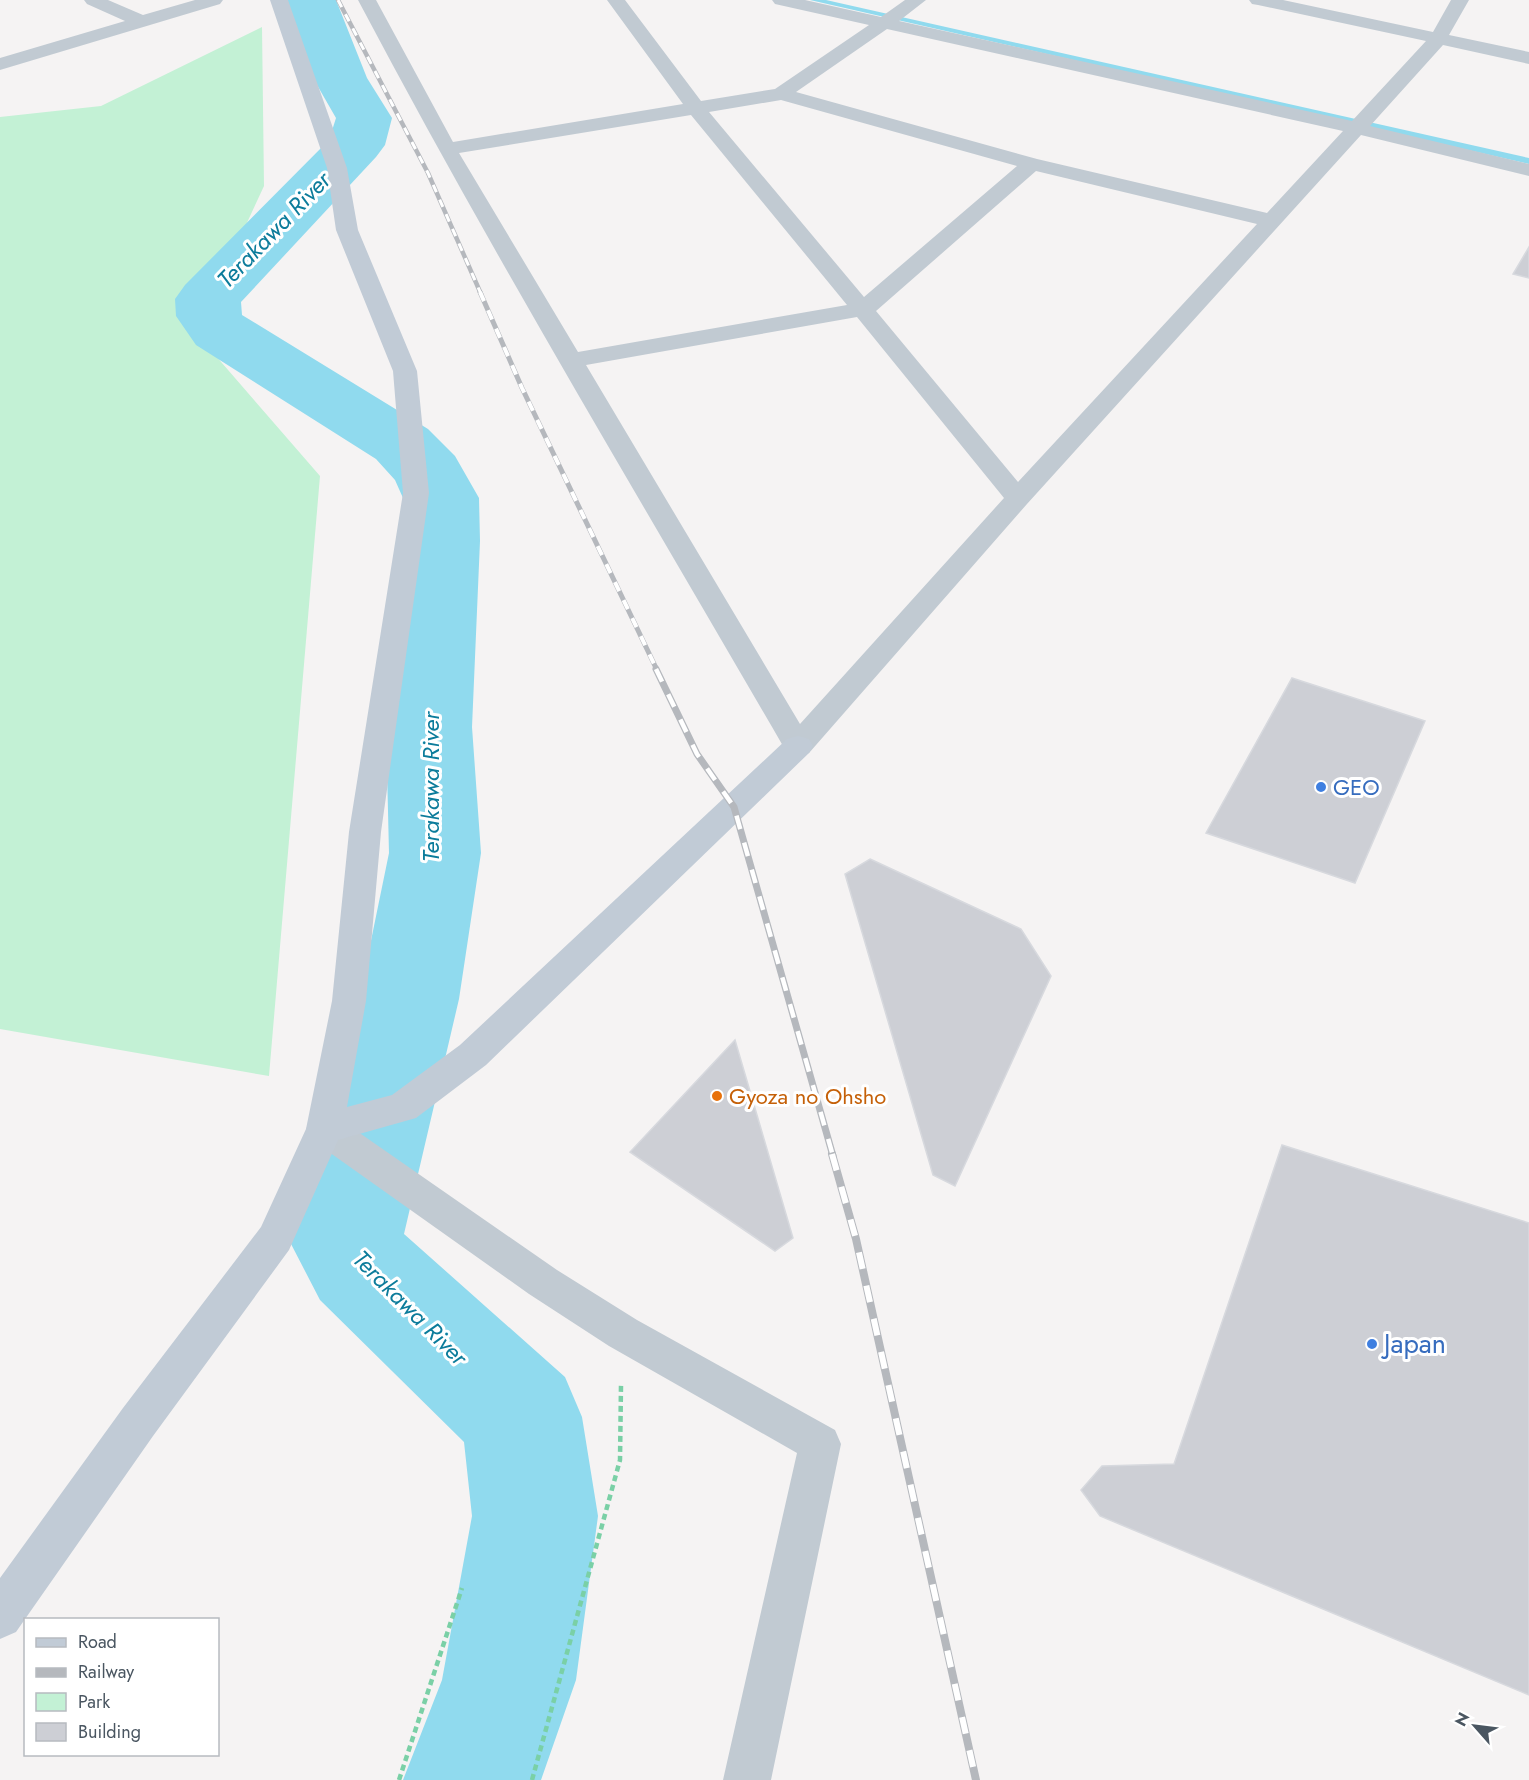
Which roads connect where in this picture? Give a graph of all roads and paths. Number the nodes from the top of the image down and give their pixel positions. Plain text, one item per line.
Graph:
1 (93, 0) edge
2 (214, 0) edge
3 (279, 0) edge
4 (367, 0) edge
5 (616, 0) edge
6 (781, 0) edge
7 (917, 0) edge
8 (1258, 0) edge
9 (1460, 0) edge
10 (891, 18) junction
11 (141, 21) junction
12 (1438, 39) junction
13 (1529, 58) edge
14 (0, 64) edge
15 (781, 94) junction
16 (696, 108) junction
17 (1355, 128) junction
18 (447, 149) junction
19 (1032, 164) junction
20 (1529, 170) edge
21 (1273, 221) junction
22 (864, 309) junction
23 (570, 361) junction
24 (1018, 498) junction
25 (798, 746) junction
26 (325, 1129) junction
27 (622, 1333) junction
28 (462, 1588) dead end
29 (0, 1616) edge
30 (399, 1780) edge
31 (532, 1780) edge
32 (747, 1780) edge

1 - 11 street
2 - 11 street
3 - 26 street
4 - 18 street
5 - 16 street
6 - 10 street
7 - 10 street
8 - 12 street
9 - 12 street
10 - 15 street
10 - 17 street
11 - 14 street
12 - 13 street
12 - 17 street
15 - 16 street
15 - 19 street
16 - 18 street
16 - 22 street
17 - 20 street
17 - 21 street
18 - 23 street
19 - 21 street
19 - 22 street
21 - 24 street
22 - 23 street
22 - 24 street
23 - 25 street
24 - 25 street
25 - 26 street
26 - 27 street
26 - 29 street
27 - 31 path
27 - 32 street
28 - 30 path

